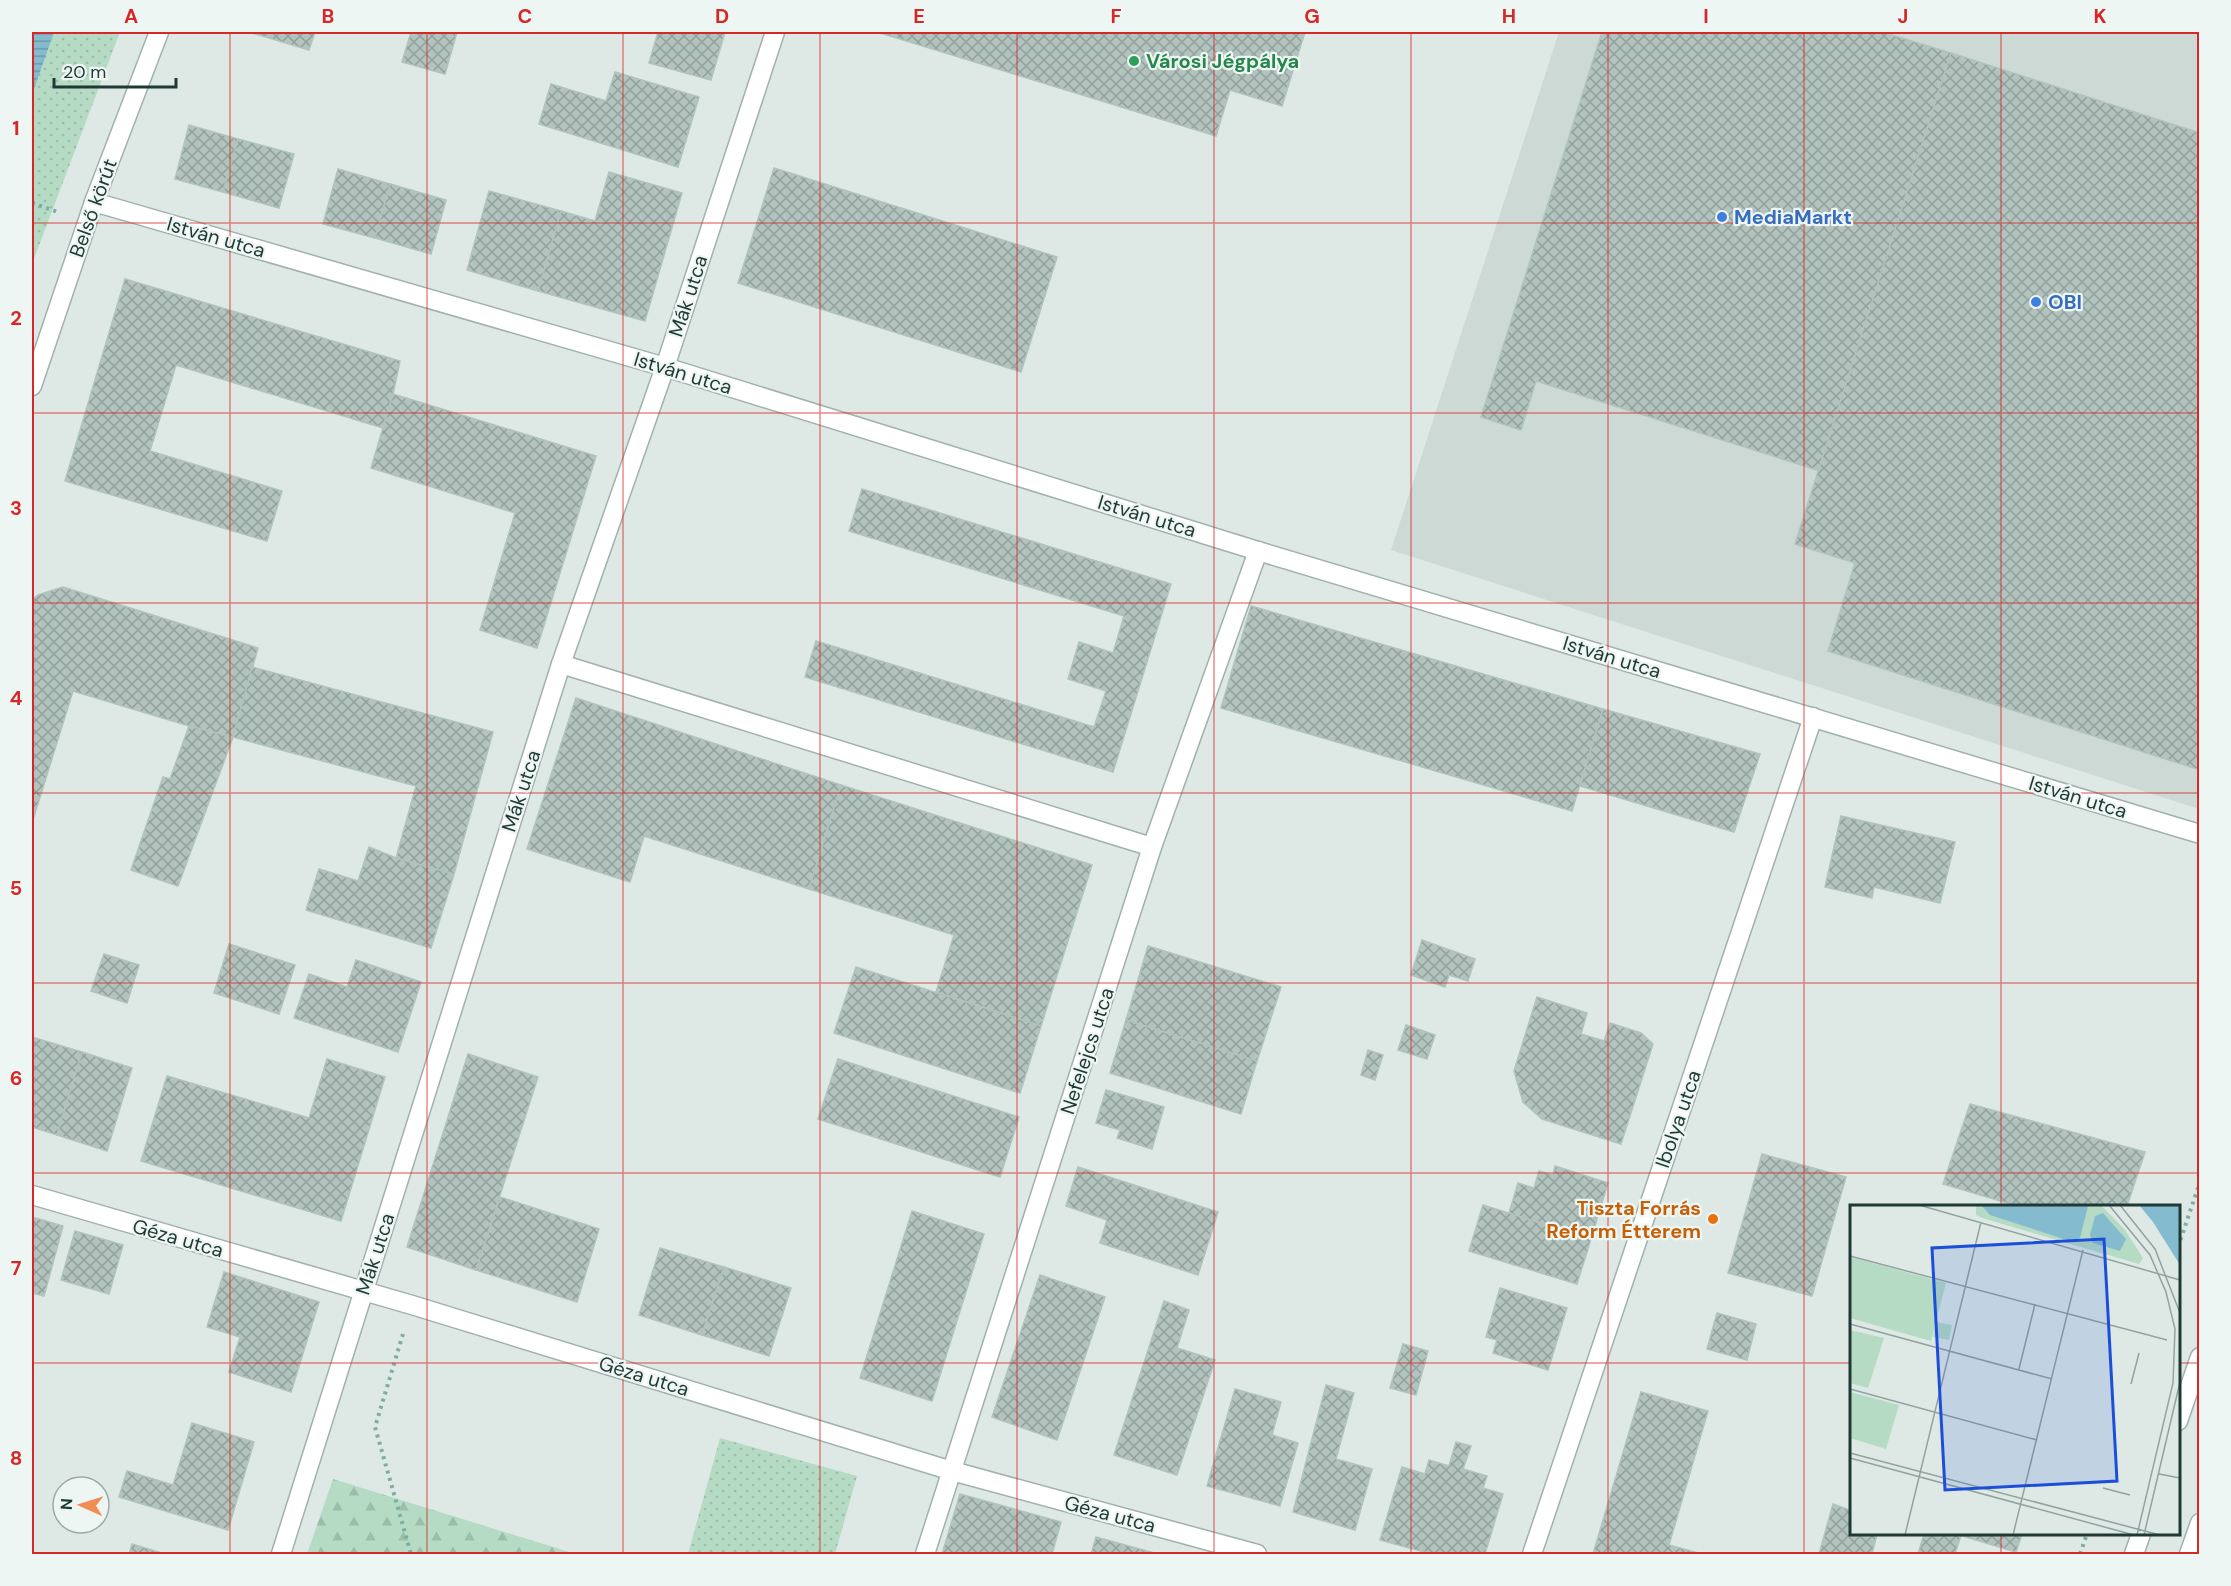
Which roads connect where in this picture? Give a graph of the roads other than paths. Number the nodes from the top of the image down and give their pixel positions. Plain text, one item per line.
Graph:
1 (159, 32) edge
2 (775, 32) edge
3 (94, 202) junction
4 (665, 367) junction
5 (32, 386) edge
6 (1258, 551) junction
7 (561, 664) junction
8 (1813, 717) junction
9 (2199, 825) edge
10 (2175, 827) junction
11 (2199, 834) edge
12 (1152, 847) junction
13 (32, 1195) edge
14 (363, 1292) junction
15 (2199, 1357) edge
16 (2180, 1414) edge
17 (952, 1471) junction
18 (2199, 1523) edge
19 (2140, 1535) edge
20 (281, 1554) edge
21 (925, 1554) edge
22 (1257, 1554) edge
23 (1532, 1554) edge
24 (2134, 1554) edge
25 (2189, 1554) edge

1 - 3 street, Belső körút
2 - 4 street, Mák utca
3 - 4 street, István utca
3 - 5 street, Belső körút
4 - 6 street, István utca
4 - 7 street, Mák utca
6 - 8 street, István utca
6 - 12 street, Nefelejcs utca
7 - 12 street
7 - 14 street, Mák utca
8 - 10 street, István utca
8 - 23 street, Ibolya utca
9 - 10 street
10 - 11 street, István utca
12 - 17 street, Nefelejcs utca
13 - 14 street, Géza utca
14 - 17 street, Géza utca
14 - 20 street, Mák utca
15 - 16 street
17 - 21 street, Nefelejcs utca
17 - 22 street, Géza utca
18 - 25 street
19 - 24 street

